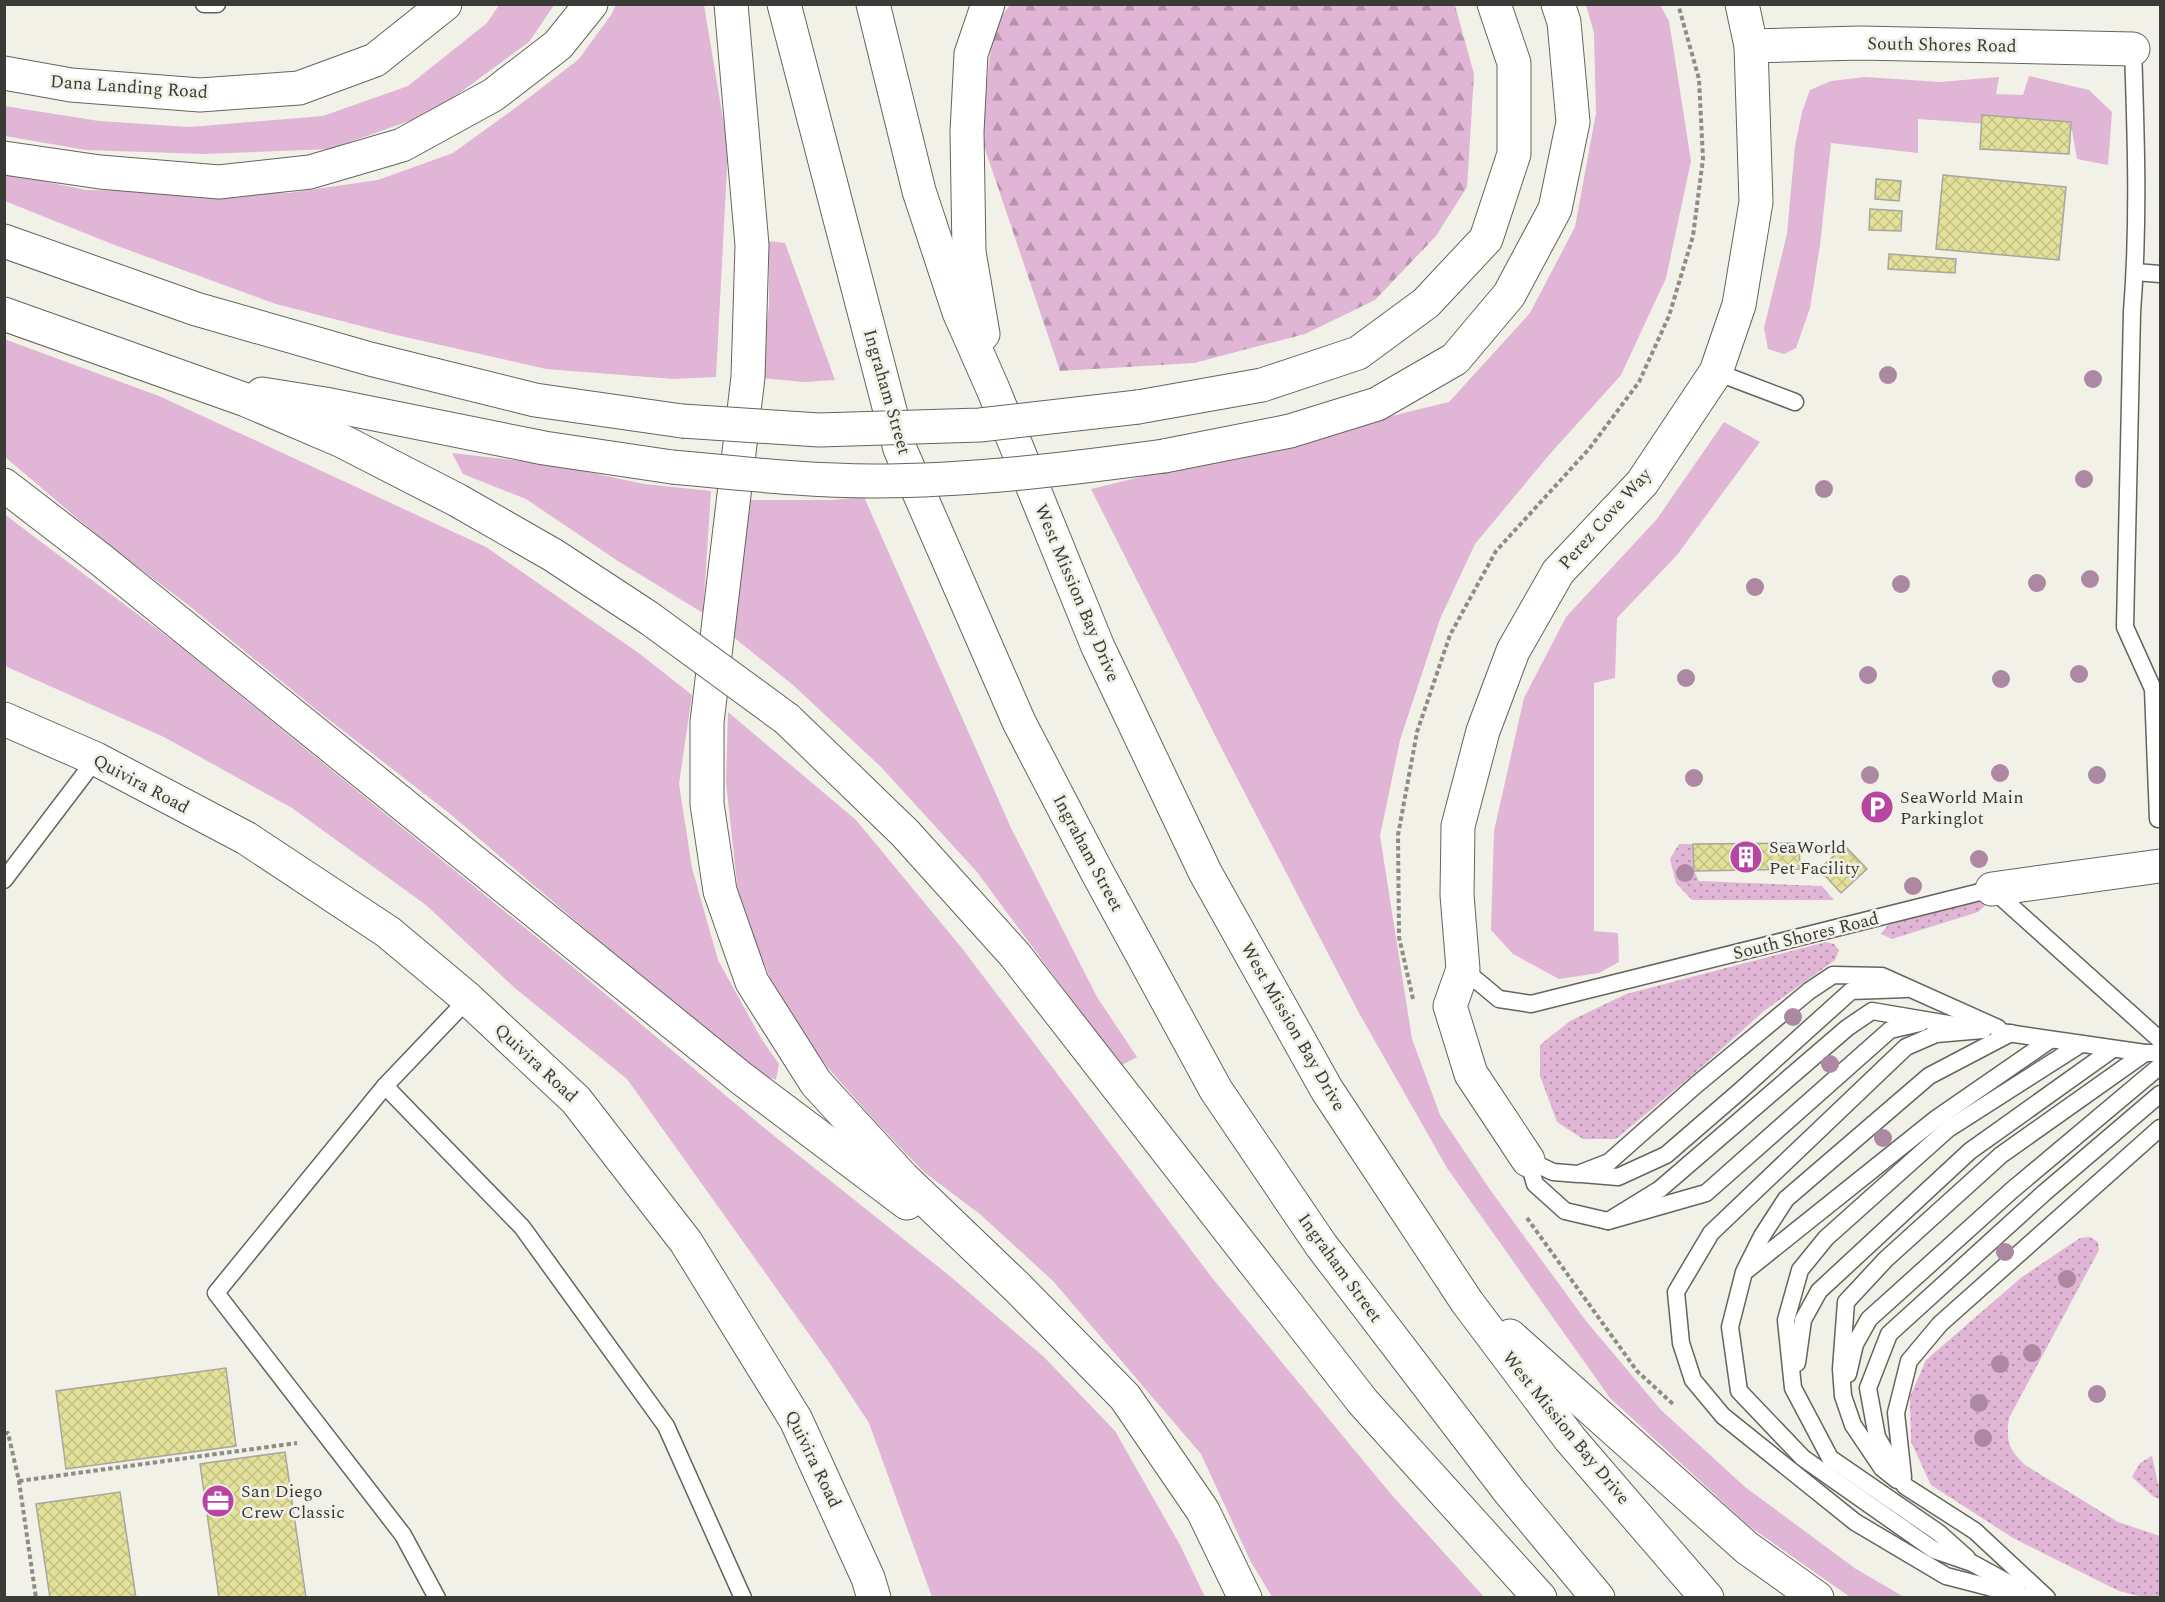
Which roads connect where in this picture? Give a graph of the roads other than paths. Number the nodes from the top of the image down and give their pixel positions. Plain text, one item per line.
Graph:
1 (204, 4) edge
2 (217, 4) edge
3 (445, 4) edge
4 (591, 4) edge
5 (731, 4) edge
6 (784, 4) edge
7 (873, 4) edge
8 (988, 4) edge
9 (1494, 4) edge
10 (1558, 4) edge
11 (1742, 4) edge
12 (1751, 46) junction
13 (2133, 49) joint
14 (4, 73) edge
15 (4, 158) edge
16 (4, 241) edge
17 (2135, 272) junction
18 (2160, 274) edge
19 (4, 314) edge
20 (1716, 372) junction
21 (204, 384) junction
22 (993, 389) junction
23 (1795, 402) dead end
24 (4, 485) edge
25 (4, 719) edge
26 (96, 759) junction
27 (2158, 819) dead end
28 (2160, 866) edge
29 (4, 880) edge
30 (1992, 889) junction
31 (1463, 969) junction
32 (1912, 989) junction
33 (468, 999) junction
34 (1929, 1021) junction
35 (1983, 1030) junction
36 (2011, 1034) junction
37 (2050, 1040) junction
38 (2160, 1040) edge
39 (2081, 1044) junction
40 (2113, 1049) junction
41 (2153, 1053) edge
42 (2160, 1066) edge
43 (385, 1086) junction
44 (2160, 1094) edge
45 (2160, 1128) edge
46 (1528, 1160) junction
47 (1578, 1174) junction
48 (1608, 1221) junction
49 (1744, 1272) junction
50 (1017, 1287) junction
51 (1467, 1302) junction
52 (1793, 1388) junction
53 (1843, 1396) junction
54 (1905, 1486) junction
55 (1972, 1563) junction
56 (437, 1598) edge
57 (743, 1598) edge
58 (874, 1598) edge
59 (1245, 1598) edge
60 (1540, 1598) edge
61 (1598, 1598) edge
62 (1707, 1598) edge
63 (1817, 1598) edge
64 (2031, 1598) edge
65 (2040, 1598) edge
66 (2047, 1598) edge

1 - 2 lane
3 - 14 main road, Dana Landing Road
4 - 15 main road
5 - 50 main road
6 - 61 main road, Ingraham Street
7 - 22 main road
8 - 22 main road
9 - 16 main road, bridge
10 - 21 main road, bridge
11 - 12 main road, Perez Cove Way
12 - 13 main road, South Shores Road
12 - 20 main road, Perez Cove Way
13 - 17 lane
17 - 18 lane
17 - 27 lane
19 - 21 main road
20 - 23 lane
20 - 31 main road, Perez Cove Way
21 - 60 main road, bridge
22 - 51 main road, West Mission Bay Drive
24 - 50 main road
25 - 26 main road, Quivira Road
26 - 29 lane
26 - 33 main road, Quivira Road
28 - 30 main road, South Shores Road
30 - 31 lane, South Shores Road
30 - 38 lane
31 - 46 main road, Perez Cove Way
32 - 36 lane
32 - 47 lane
32 - 47 lane
33 - 43 lane
33 - 58 main road, Quivira Road
34 - 35 lane
34 - 48 lane
34 - 48 lane
35 - 36 lane
35 - 64 lane
36 - 37 lane
36 - 49 lane
37 - 39 lane
37 - 49 lane
39 - 40 lane
39 - 52 lane
40 - 41 lane
40 - 52 lane
41 - 53 lane
42 - 53 lane
43 - 56 lane
43 - 57 lane
44 - 54 lane
45 - 54 lane
46 - 47 lane
46 - 48 lane
49 - 55 lane
50 - 59 main road
51 - 62 main road, West Mission Bay Drive
51 - 63 main road
52 - 55 lane
53 - 54 lane
54 - 66 lane
55 - 65 lane

